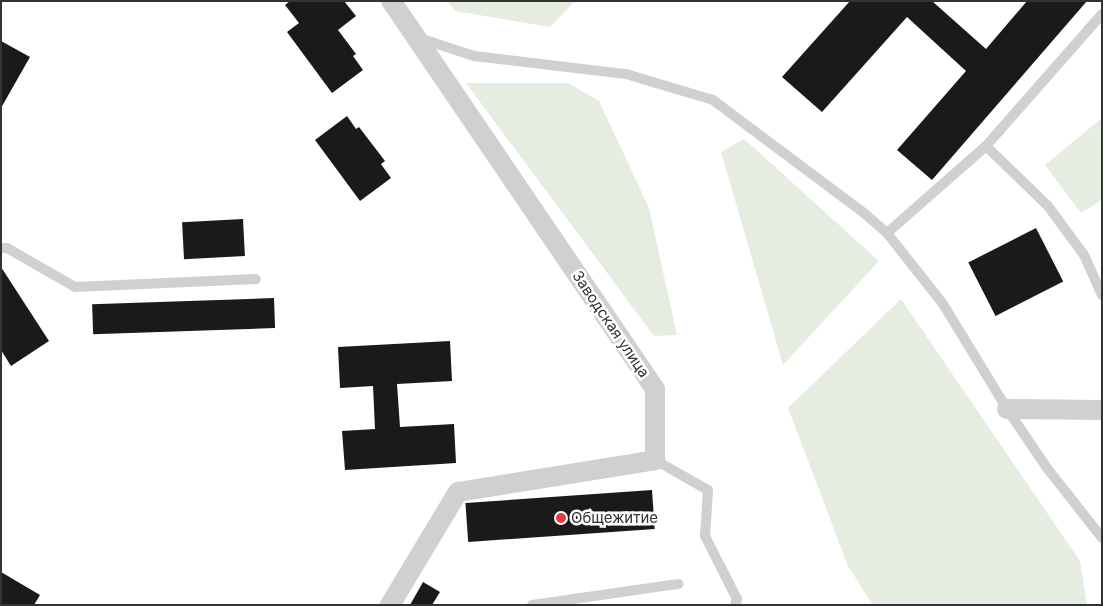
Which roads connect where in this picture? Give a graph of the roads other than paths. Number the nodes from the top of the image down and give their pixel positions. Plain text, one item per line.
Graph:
1 (391, 1) edge
2 (1102, 14) edge
3 (416, 37) junction
4 (986, 146) junction
5 (887, 234) junction
6 (1, 248) edge
7 (256, 279) dead end
8 (1102, 295) edge
9 (1007, 409) junction
10 (1102, 410) edge
11 (655, 460) junction
12 (1102, 538) edge
13 (678, 584) dead end
14 (390, 605) edge
15 (532, 605) edge
16 (735, 605) edge

1 - 3 street, Заводская улица
2 - 4 lane
3 - 5 lane
3 - 11 street, Заводская улица
4 - 5 lane
4 - 8 lane
5 - 9 lane
6 - 7 lane
9 - 10 street
9 - 12 lane
11 - 14 street
11 - 16 lane
13 - 15 lane

